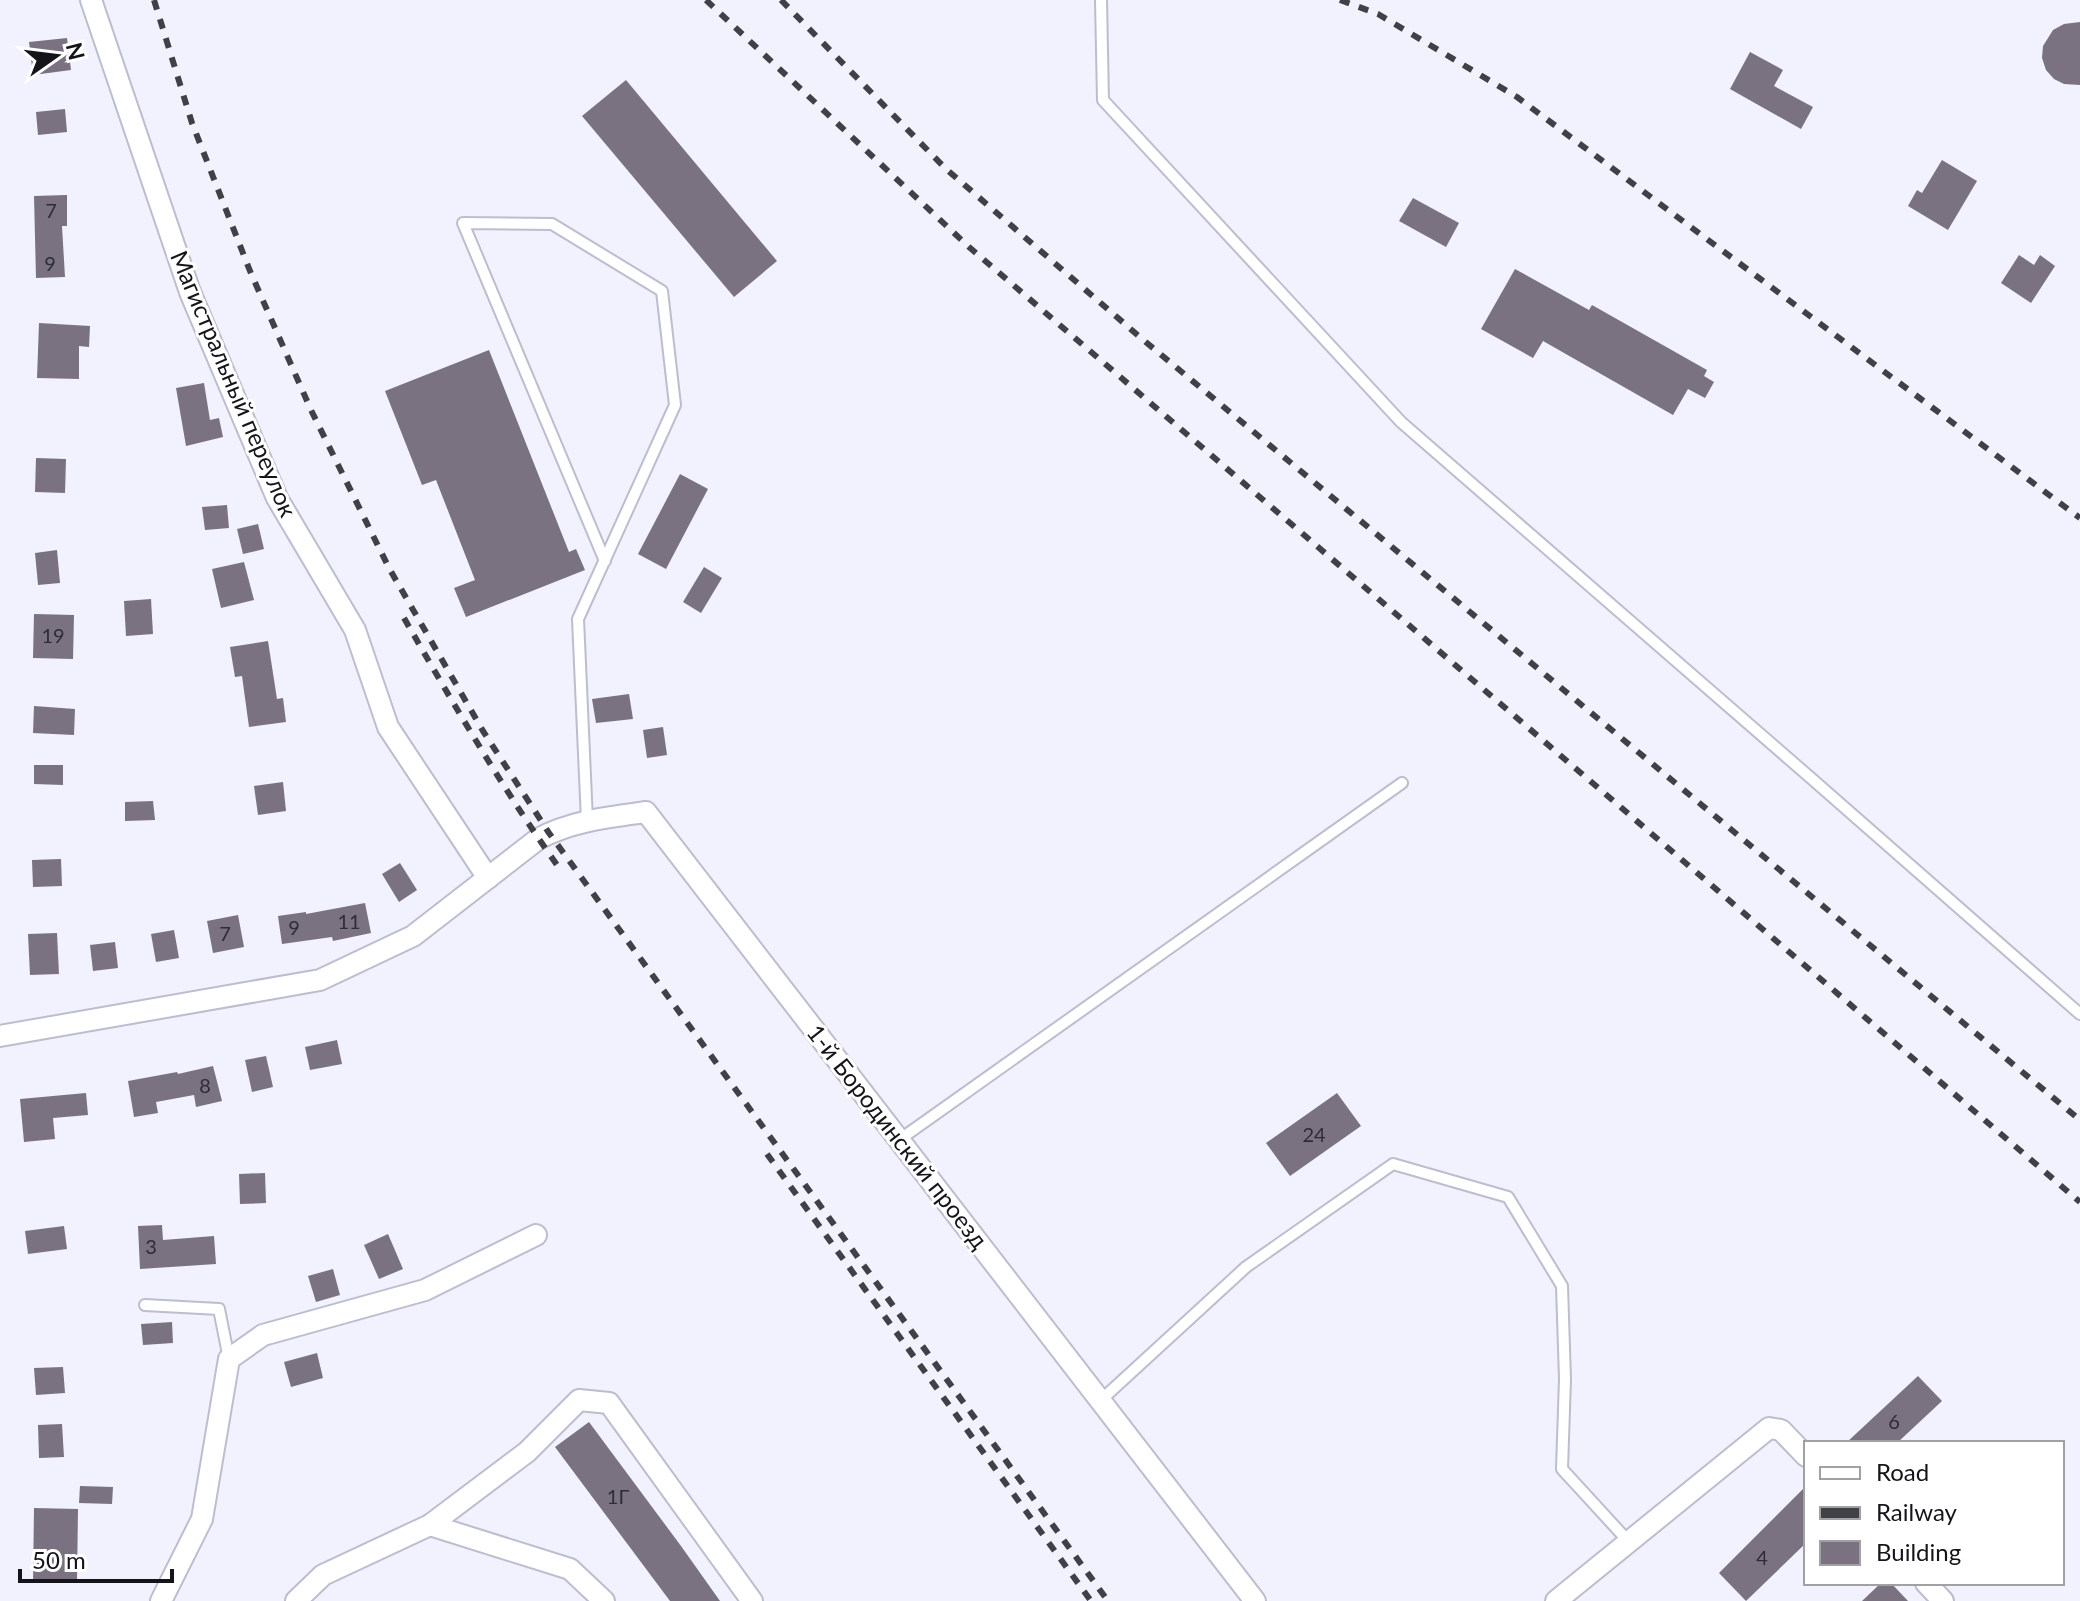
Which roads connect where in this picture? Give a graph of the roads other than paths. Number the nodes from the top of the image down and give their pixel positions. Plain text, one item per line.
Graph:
1 (91, 0) edge
2 (1101, 0) edge
3 (605, 561) junction
4 (1402, 783) dead end
5 (587, 821) junction
6 (488, 878) junction
7 (2080, 1014) edge
8 (0, 1036) edge
9 (899, 1140) junction
10 (536, 1235) dead end
11 (145, 1305) dead end
12 (229, 1359) junction
13 (1100, 1401) junction
14 (1804, 1454) edge
15 (430, 1525) junction
16 (1629, 1542) junction
17 (1928, 1585) edge
18 (161, 1601) edge
19 (296, 1601) edge
20 (604, 1601) edge
21 (752, 1601) edge
22 (1255, 1601) edge
23 (1556, 1601) edge
24 (1943, 1601) edge

1 - 6 street, Магистральный переулок
2 - 7 lane
3 - 3 lane
3 - 5 lane
4 - 9 lane
5 - 6 street, 1-й Бородинский проезд
5 - 9 street, 1-й Бородинский проезд
6 - 8 street
9 - 13 street, 1-й Бородинский проезд
10 - 12 street
11 - 12 lane
12 - 18 street
13 - 16 lane
13 - 22 street, 1-й Бородинский проезд
14 - 16 street
15 - 19 street
15 - 20 street
15 - 21 street
16 - 23 street
17 - 24 street

